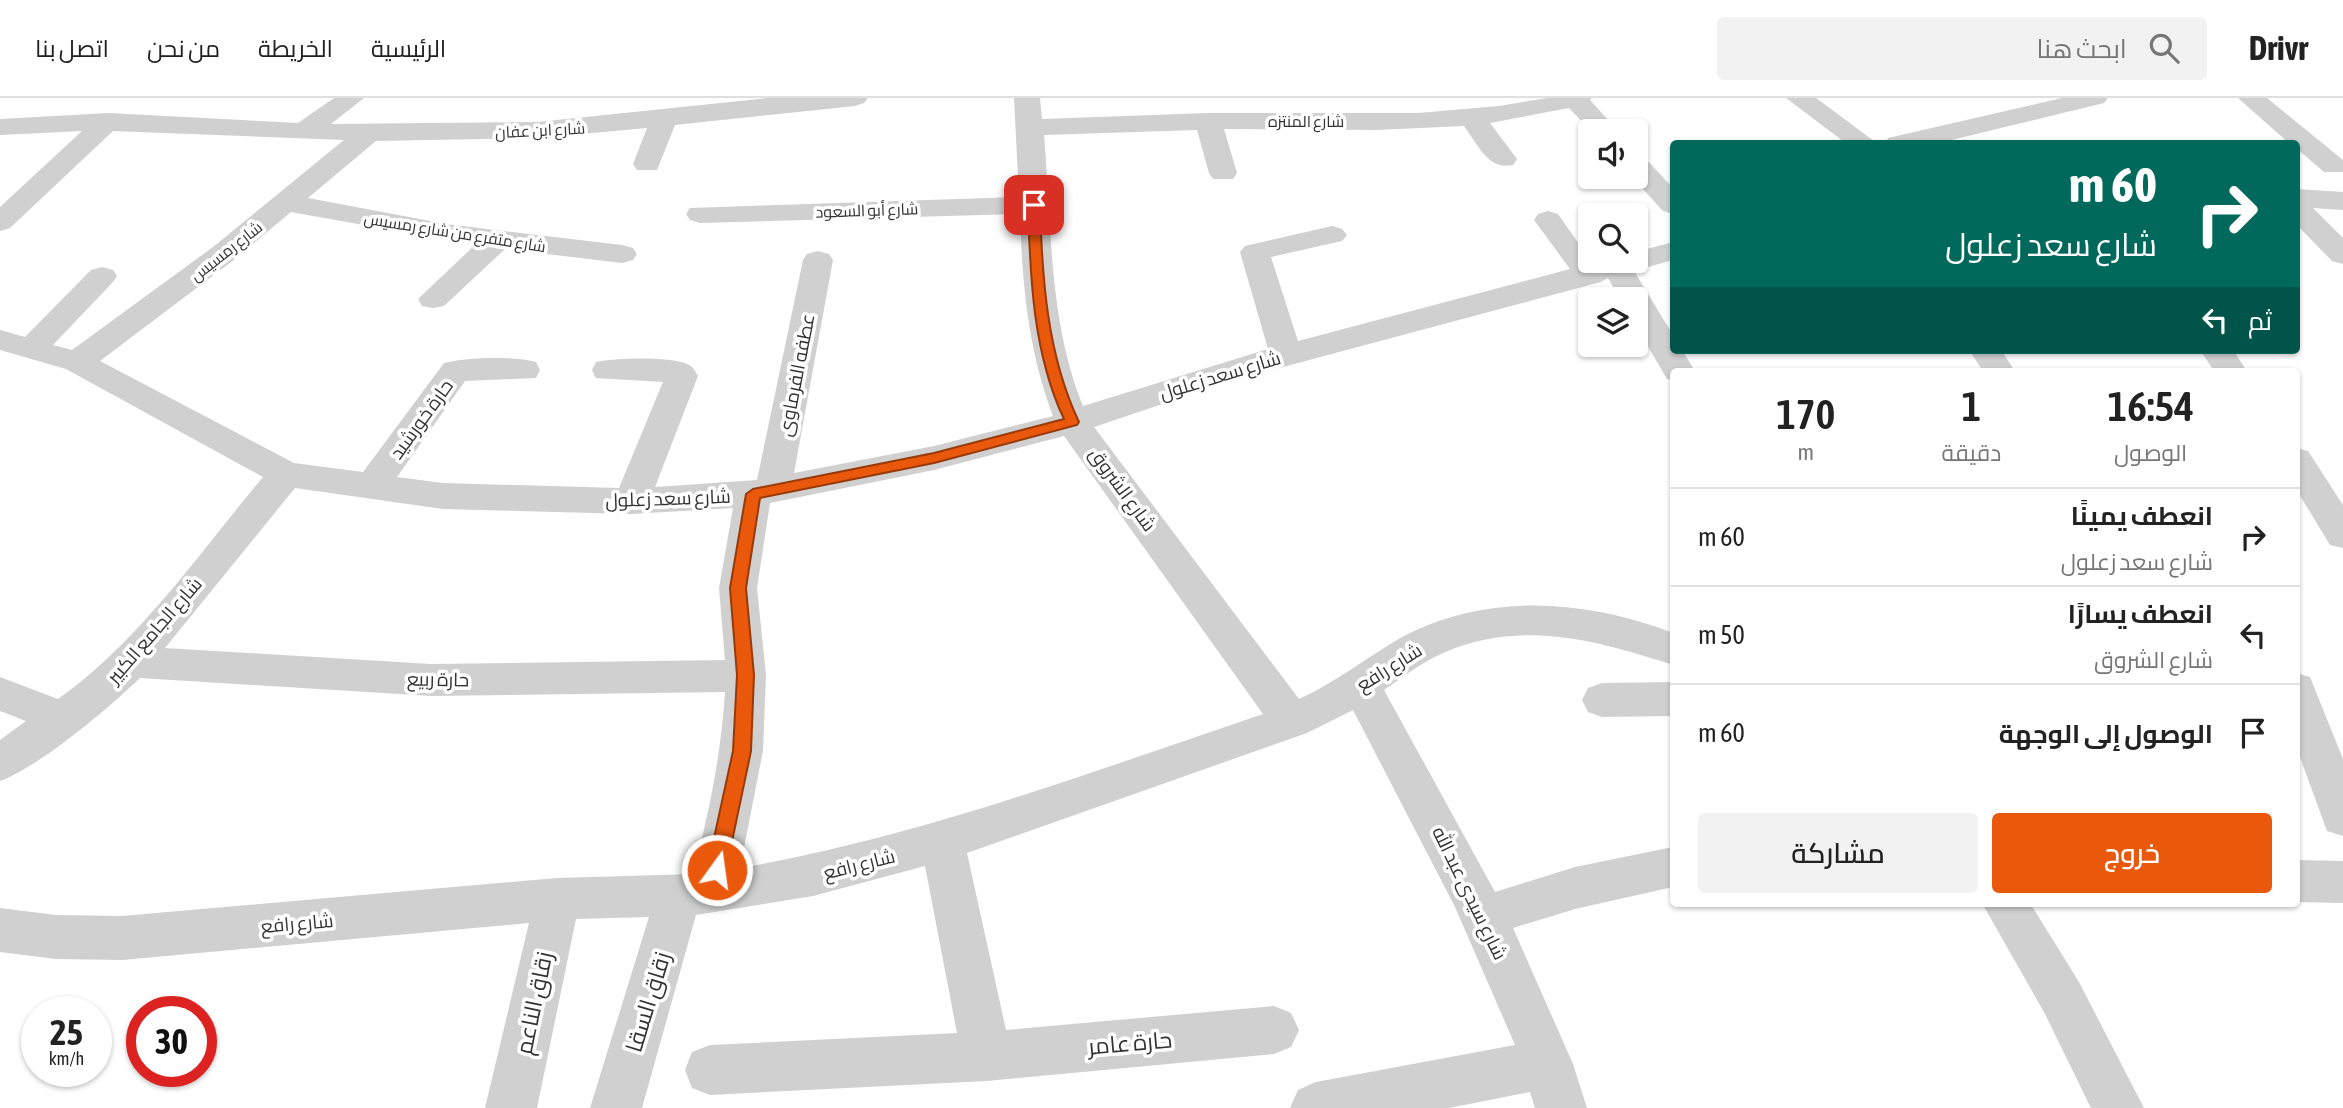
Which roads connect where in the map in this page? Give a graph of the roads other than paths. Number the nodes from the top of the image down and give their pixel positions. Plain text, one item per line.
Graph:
1 (22, 98) edge
2 (351, 98) edge
3 (855, 98) edge
4 (1799, 98) edge
5 (2095, 98) edge
6 (2251, 98) edge
7 (1577, 99) edge
8 (1029, 112) edge
9 (1217, 114) edge
10 (0, 118) edge
11 (1472, 118) junction
12 (664, 119) junction
13 (1594, 119) edge
14 (109, 121) junction
15 (0, 127) edge
16 (303, 131) junction
17 (370, 134) junction
18 (1859, 140) edge
19 (1934, 140) edge
20 (1503, 159) dead end
21 (647, 164) dead end
22 (2334, 166) dead end
23 (1223, 173) dead end
24 (1648, 179) edge
25 (2300, 198) edge
26 (2343, 201) edge
27 (1670, 202) edge
28 (289, 203) junction
29 (1034, 205) junction
30 (2300, 211) edge
31 (700, 214) dead end
32 (1548, 220) dead end
33 (0, 222) edge
34 (1332, 235) dead end
35 (498, 240) junction
36 (1578, 248) edge
37 (1670, 252) edge
38 (622, 254) dead end
39 (2343, 255) edge
40 (1648, 259) edge
41 (818, 260) dead end
42 (1600, 273) edge
43 (1605, 273) edge
44 (102, 276) dead end
45 (433, 299) dead end
46 (15, 344) edge
47 (1286, 355) junction
48 (77, 362) junction
49 (1677, 368) edge
50 (524, 370) dead end
51 (608, 370) dead end
52 (1072, 422) junction
53 (2300, 466) edge
54 (286, 474) junction
55 (370, 488) junction
56 (763, 492) junction
57 (631, 501) junction
58 (2343, 535) edge
59 (1670, 648) edge
60 (131, 662) junction
61 (746, 675) junction
62 (1360, 685) junction
63 (0, 694) edge
64 (1670, 699) edge
65 (1602, 700) dead end
66 (2300, 700) edge
67 (64, 718) junction
68 (1292, 722) junction
69 (0, 763) edge
70 (2343, 817) edge
71 (942, 842) junction
72 (1670, 868) edge
73 (2300, 881) edge
74 (2343, 882) edge
75 (695, 895) junction
76 (556, 899) junction
77 (2007, 907) edge
78 (1485, 916) junction
79 (0, 930) edge
80 (1274, 1030) dead end
81 (986, 1056) junction
82 (710, 1070) dead end
83 (1554, 1086) edge
84 (511, 1108) edge
85 (616, 1108) edge
86 (1316, 1108) edge
87 (2118, 1108) edge

1 - 10 street
2 - 16 street
3 - 12 street, شارع ابن عفان
4 - 18 street
5 - 19 street
6 - 22 street
7 - 11 street, شارع المنتزه
7 - 13 street
8 - 9 street, شارع المنتزه
8 - 29 street, شارع الشروق
9 - 11 street, شارع المنتزه
9 - 23 street
11 - 20 street
12 - 17 street, شارع ابن عفان
12 - 21 street
14 - 15 street, شارع ابن عفان
14 - 16 street, شارع ابن عفان
14 - 33 street
16 - 17 street, شارع ابن عفان
17 - 28 street, شارع رمسيس
24 - 27 street
25 - 26 street
28 - 35 street, شارع متفرع من شارع رمسيس
28 - 48 street, شارع رمسيس
29 - 31 street, شارع أبو السعود
29 - 52 street, شارع الشروق
30 - 39 street
32 - 36 street
34 - 47 street
35 - 38 street, شارع متفرع من شارع رمسيس
35 - 45 street
37 - 40 street, شارع سعد زعلول
41 - 56 street, عطفه الفرماوى
42 - 47 street, شارع سعد زعلول
43 - 49 street
44 - 46 street
46 - 48 street, شارع سعد زعلول
47 - 52 street, شارع سعد زعلول
48 - 54 street, شارع سعد زعلول
50 - 55 street, حارة خورشيد
51 - 57 street
52 - 56 street, شارع سعد زعلول
52 - 68 street, شارع الشروق
53 - 58 street
54 - 55 street, شارع سعد زعلول
54 - 60 street, شارع الجامع الكبير
55 - 57 street, شارع سعد زعلول
56 - 57 street, شارع سعد زعلول
56 - 61 street, عطفه الفرماوى
59 - 62 street, شارع رافع
60 - 61 street, حارة ربيع
60 - 67 street, شارع الجامع الكبير
61 - 75 street, زقاق السقا
62 - 68 street, شارع رافع
62 - 78 street, شارع سيدى عبد الله
63 - 67 street
64 - 65 street
66 - 70 street
67 - 69 street, شارع الجامع الكبير
68 - 71 street, شارع رافع
71 - 75 street, شارع رافع
71 - 81 street
72 - 78 street
73 - 74 street
75 - 76 street, شارع رافع
75 - 85 street, زقاق السقا
76 - 79 street, شارع رافع
76 - 84 street, زقاق الناعم
77 - 87 street
78 - 83 street, شارع سيدى عبد الله
80 - 81 street, حارة عامر
81 - 82 street, حارة عامر
83 - 86 street

